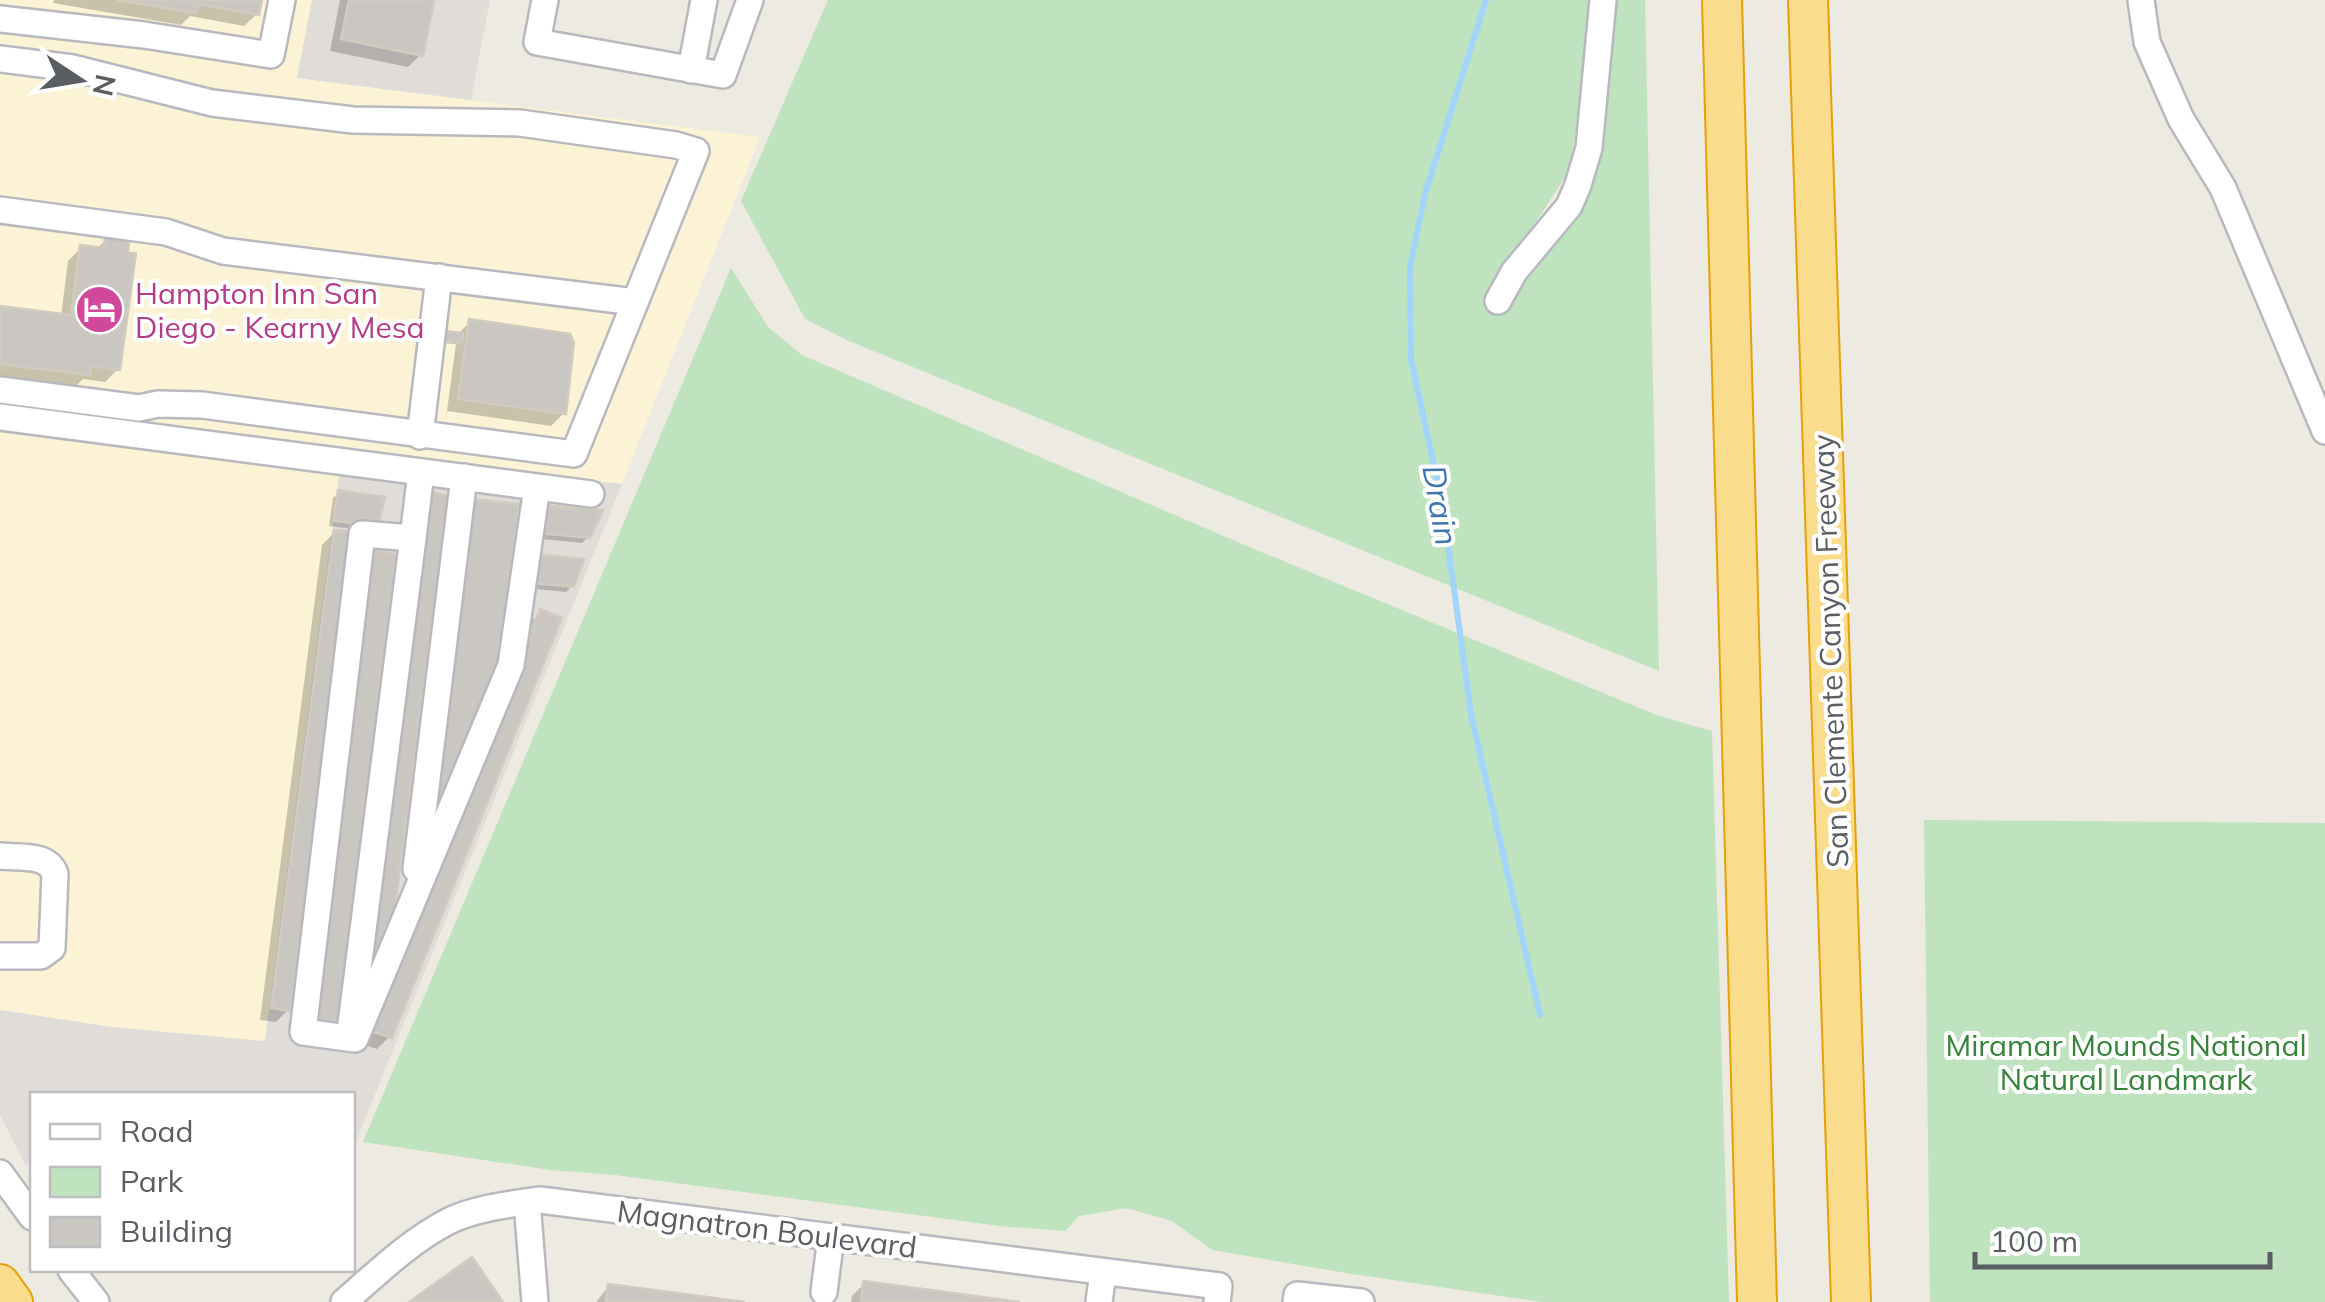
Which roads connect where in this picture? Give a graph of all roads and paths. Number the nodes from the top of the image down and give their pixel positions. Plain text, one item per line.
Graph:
1 (282, 0) edge
2 (545, 0) edge
3 (704, 0) edge
4 (750, 0) edge
5 (1602, 0) edge
6 (1722, 0) edge
7 (1808, 0) edge
8 (2141, 0) edge
9 (0, 20) edge
10 (0, 59) edge
11 (691, 70) junction
12 (0, 210) edge
13 (440, 278) junction
14 (1498, 301) dead end
15 (635, 302) junction
16 (0, 390) edge
17 (0, 417) edge
18 (2325, 431) edge
19 (420, 436) junction
20 (421, 472) junction
21 (464, 478) junction
22 (536, 487) junction
23 (591, 494) dead end
24 (413, 538) junction
25 (0, 856) edge
26 (412, 904) junction
27 (0, 956) edge
28 (350, 1038) junction
29 (0, 1174) edge
30 (527, 1202) junction
31 (30, 1214) edge
32 (830, 1237) junction
33 (74, 1272) edge
34 (1102, 1272) junction
35 (0, 1284) edge
36 (824, 1292) dead end
37 (1218, 1294) edge
38 (13, 1302) edge
39 (96, 1302) edge
40 (344, 1302) edge
41 (535, 1302) edge
42 (1099, 1302) edge
43 (1296, 1302) edge
44 (1362, 1302) edge
45 (1757, 1302) edge
46 (1851, 1302) edge

1 - 9 street
2 - 11 street
3 - 11 street
4 - 11 street
5 - 14 street
6 - 45 highway
7 - 46 highway, San Clemente Canyon Freeway
8 - 18 street
10 - 15 street
12 - 13 street
13 - 15 street
13 - 19 street
15 - 19 street
16 - 19 street
17 - 20 street
20 - 21 street
20 - 24 street
21 - 22 street
21 - 26 street
22 - 23 street
22 - 26 street
24 - 28 street
24 - 28 street
25 - 27 street
26 - 28 street
29 - 31 street
30 - 32 street, Magnatron Boulevard
30 - 40 street, Magnatron Boulevard
30 - 41 street
32 - 34 street, Magnatron Boulevard
32 - 36 street
33 - 39 street
34 - 37 street, Magnatron Boulevard
34 - 42 street
35 - 38 highway
43 - 44 street

